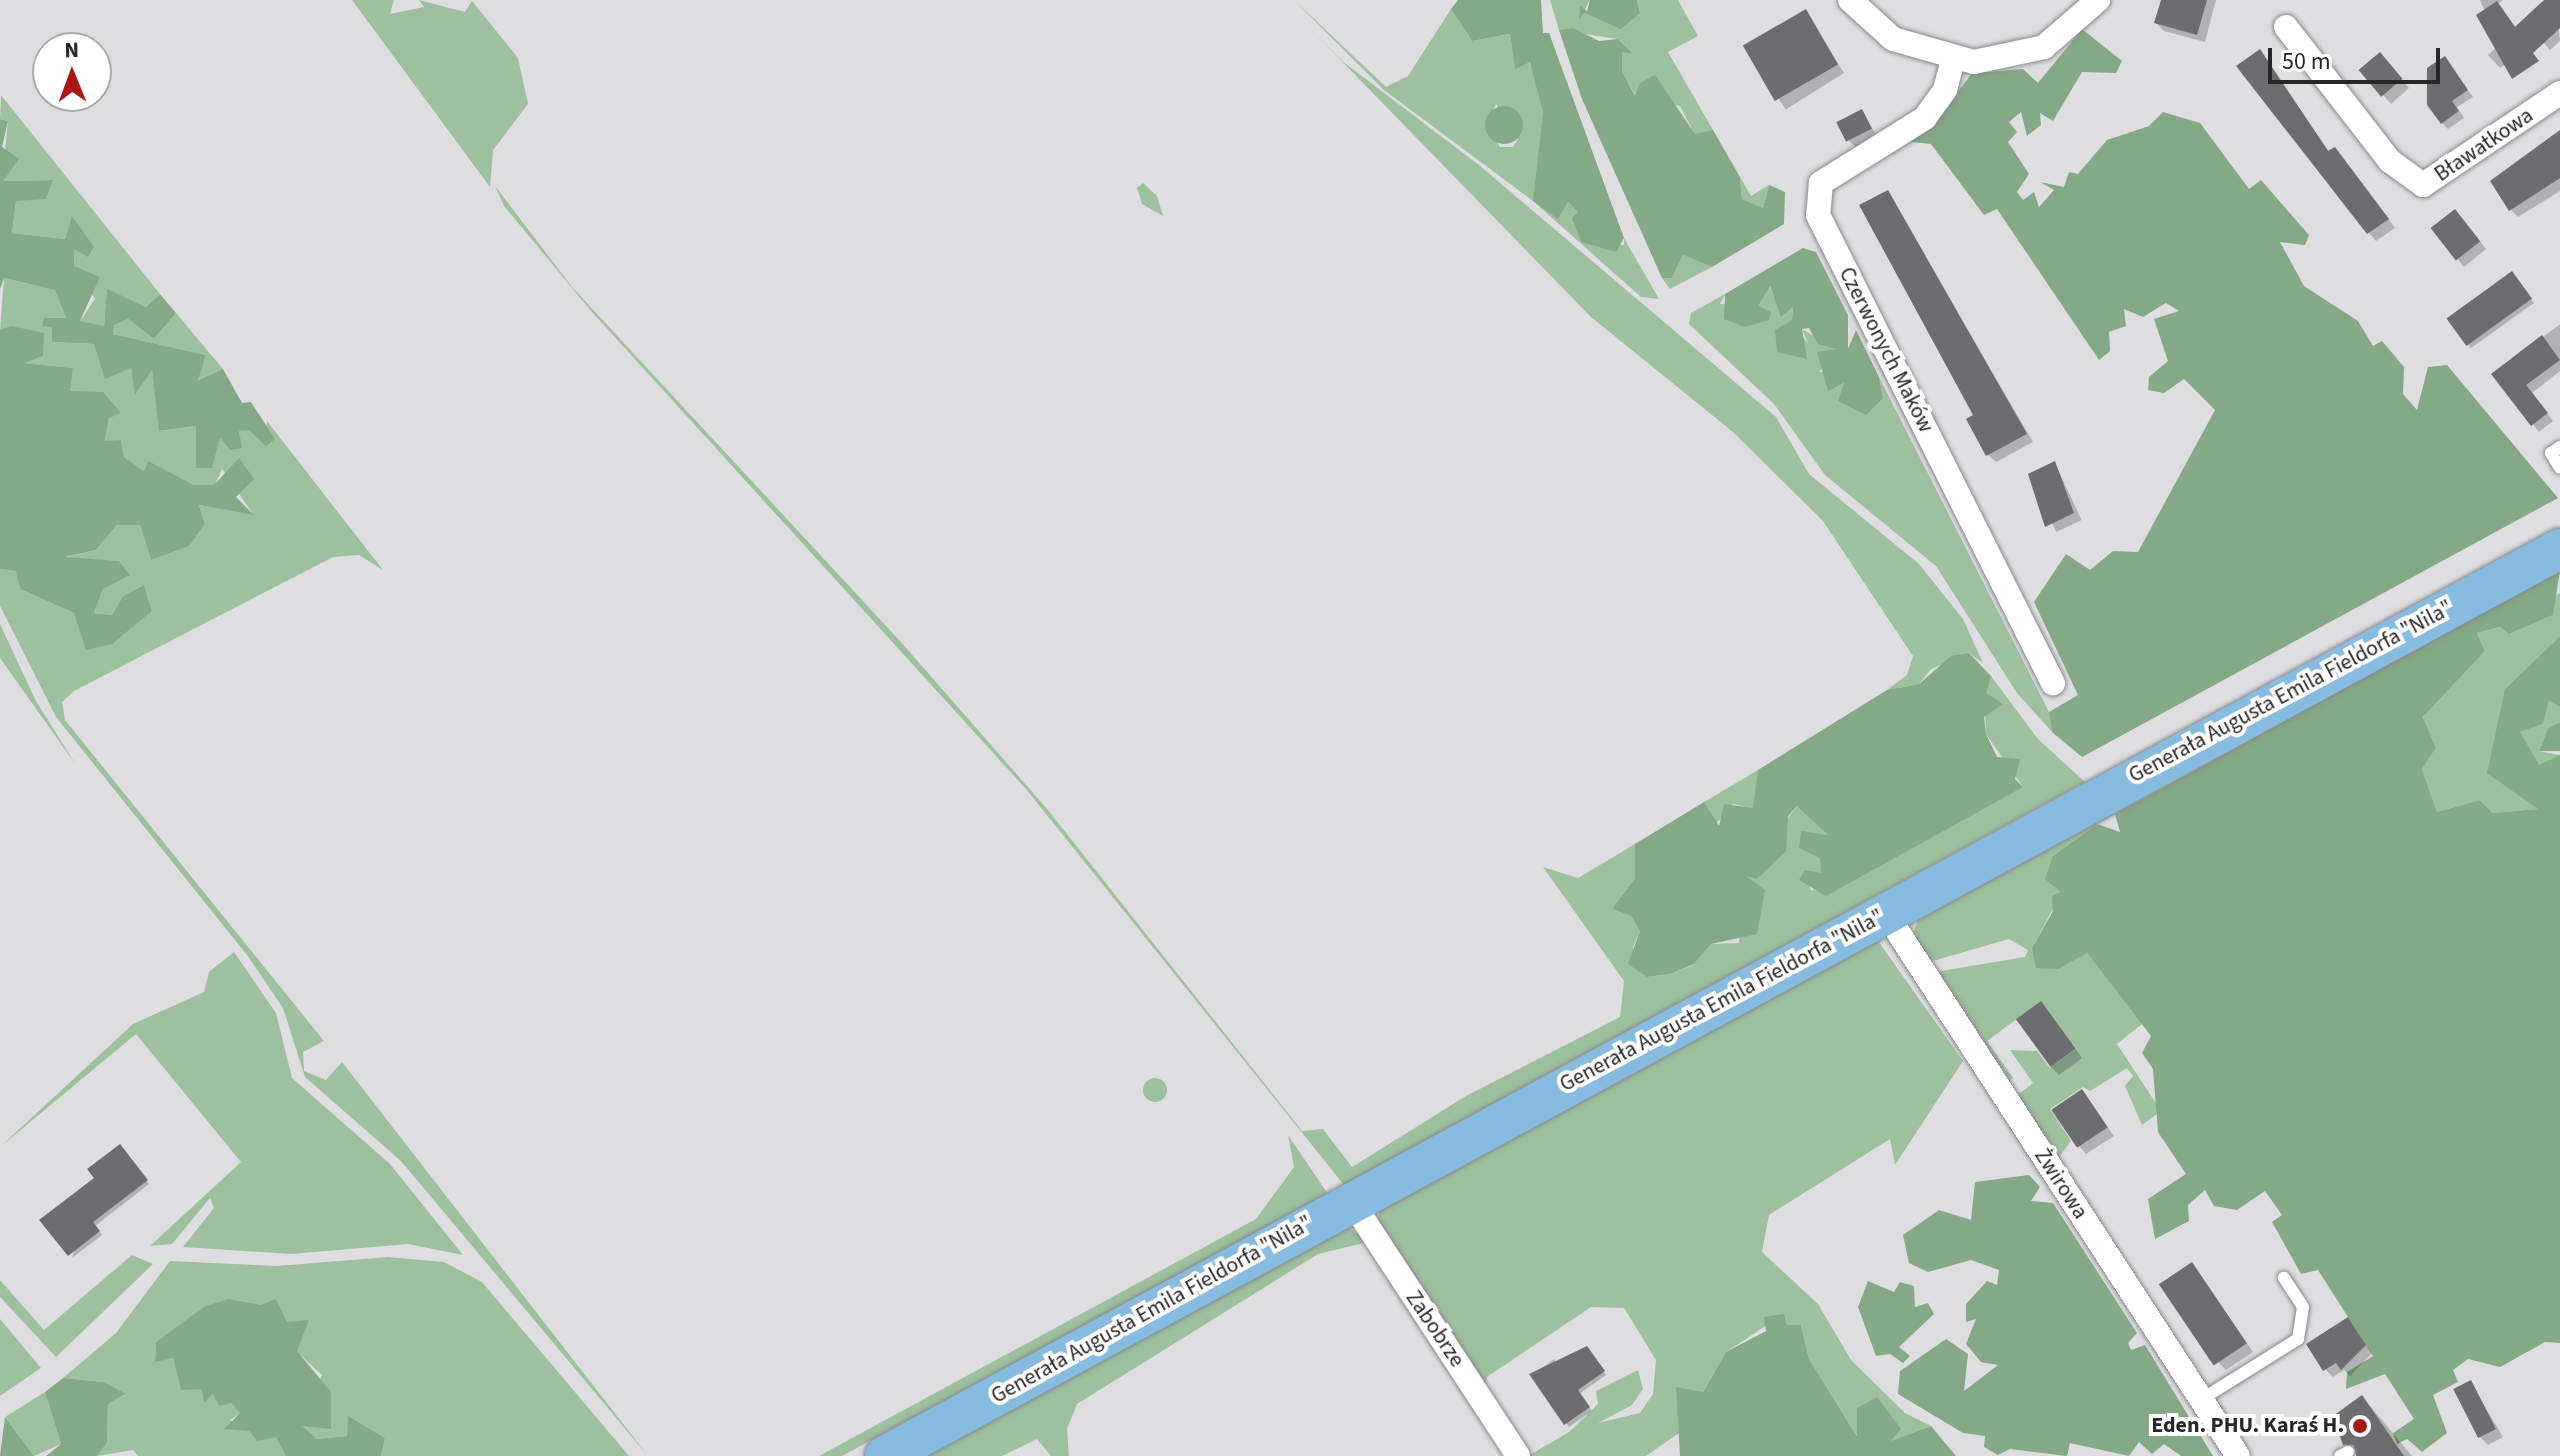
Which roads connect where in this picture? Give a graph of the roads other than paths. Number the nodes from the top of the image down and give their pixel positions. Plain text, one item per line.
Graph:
1 (1850, 0) edge
2 (2098, 0) edge
3 (2286, 27) dead end
4 (1953, 60) junction
5 (2560, 93) edge
6 (2560, 447) edge
7 (2560, 468) edge
8 (2560, 549) edge
9 (2053, 683) dead end
10 (1885, 912) junction
11 (1352, 1202) junction
12 (2284, 1278) dead end
13 (2202, 1399) junction
14 (885, 1456) edge
15 (1518, 1456) edge
16 (2238, 1456) edge

1 - 4 street
2 - 4 street
3 - 5 street, Bławatkowa
4 - 9 street, Czerwonych Maków
6 - 7 lane
8 - 10 main road, Generała Augusta Emila Fieldorfa "Nila"
10 - 11 main road, Generała Augusta Emila Fieldorfa "Nila"
10 - 13 street, Żwirowa
11 - 14 main road, Generała Augusta Emila Fieldorfa "Nila"
11 - 15 street, Zabobrze
12 - 13 lane
13 - 16 street, Żwirowa

